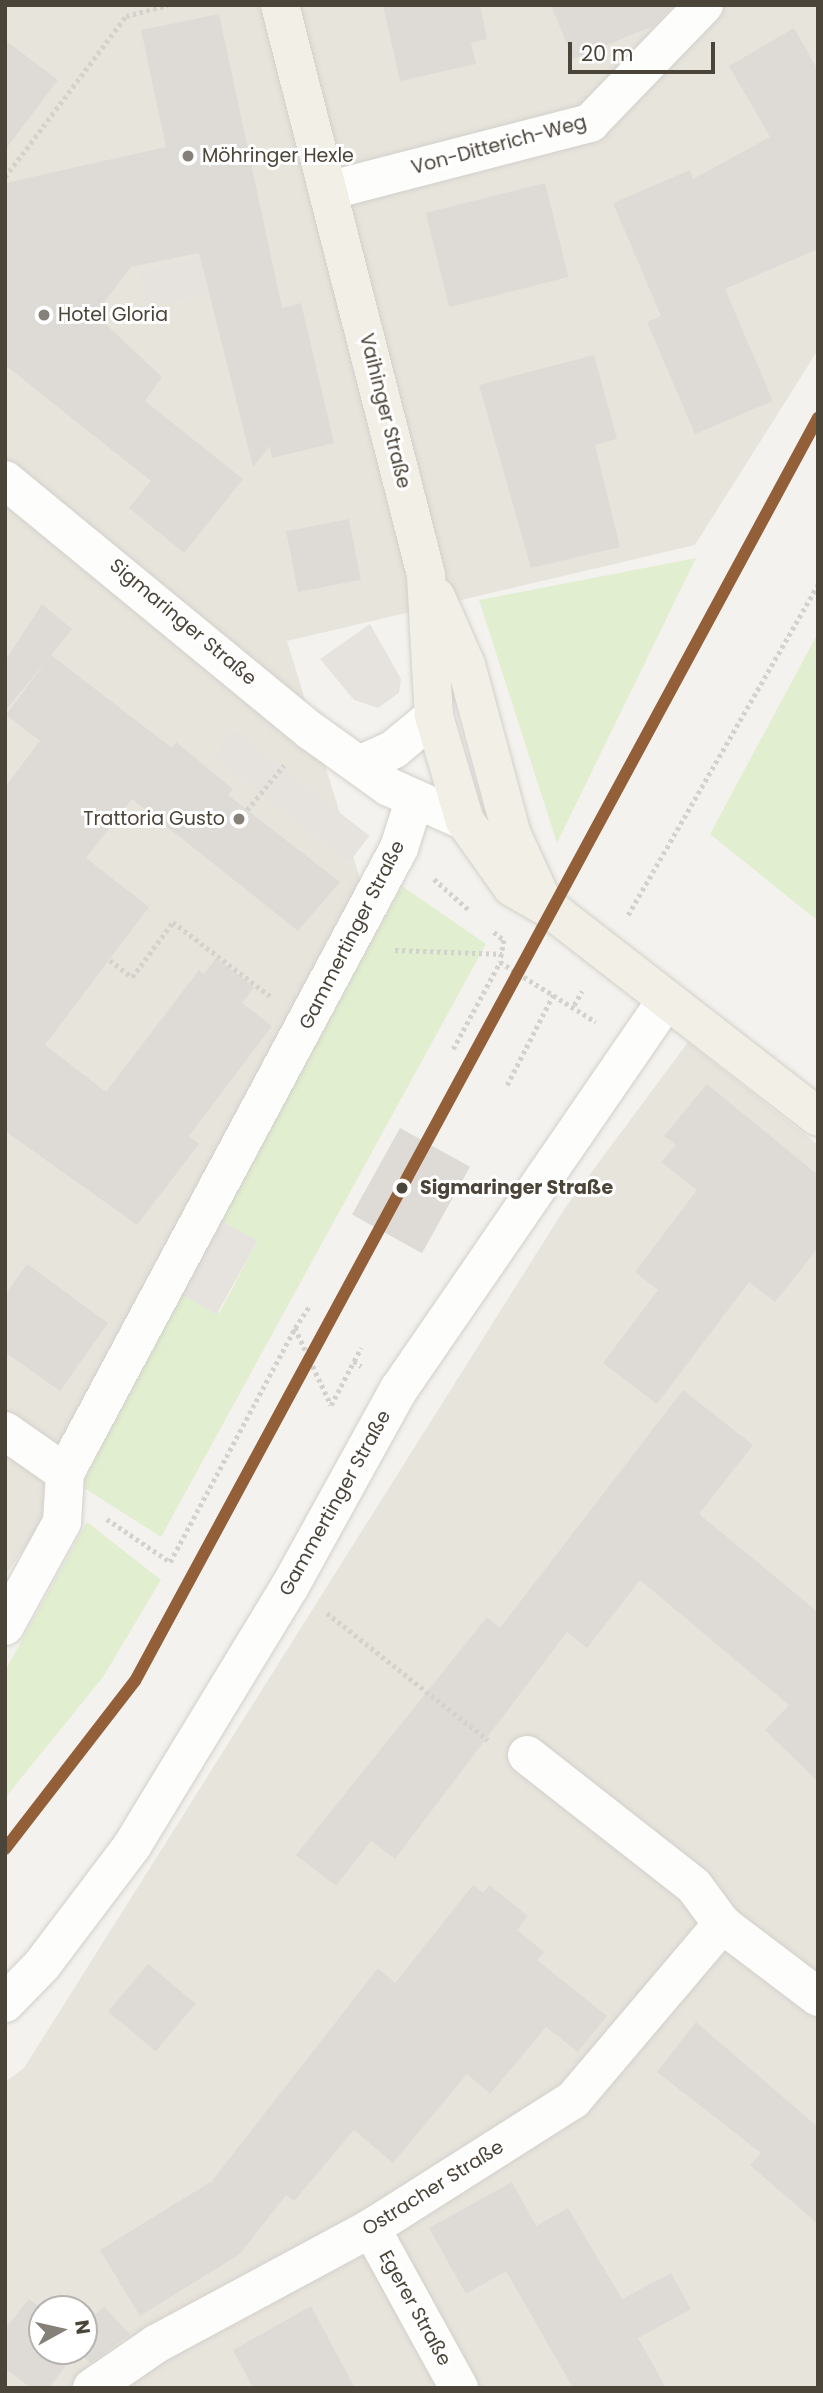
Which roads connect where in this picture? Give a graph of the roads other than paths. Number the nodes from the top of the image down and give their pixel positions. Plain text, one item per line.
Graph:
1 (280, 5) edge
2 (704, 5) edge
3 (331, 190) junction
4 (5, 480) edge
5 (426, 575) junction
6 (434, 716) junction
7 (361, 764) junction
8 (414, 801) junction
9 (465, 821) junction
10 (544, 905) junction
11 (666, 1002) junction
12 (818, 1117) edge
13 (5, 1431) edge
14 (65, 1473) junction
15 (5, 1626) edge
16 (527, 1755) road end
17 (722, 1924) junction
18 (818, 1997) edge
19 (5, 2003) edge
20 (372, 2228) junction
21 (92, 2388) edge
22 (459, 2388) edge

1 - 3 main road, Vaihinger Straße
2 - 3 street, Von-Ditterich-Weg
3 - 5 main road, Vaihinger Straße
4 - 7 street, Sigmaringer Straße
5 - 6 main road, Vaihinger Straße
5 - 10 main road
6 - 7 street
6 - 9 main road, Vaihinger Straße
7 - 8 street, Sigmaringer Straße
8 - 9 street, Sigmaringer Straße
8 - 14 street, Gammertinger Straße
9 - 10 main road
10 - 11 main road
11 - 12 main road
11 - 19 street, Gammertinger Straße
13 - 14 street
14 - 15 street, Gammertinger Straße
16 - 17 street
17 - 18 street
17 - 20 street, Ostracher Straße
20 - 21 street, Ostracher Straße
20 - 22 street, Egerer Straße

